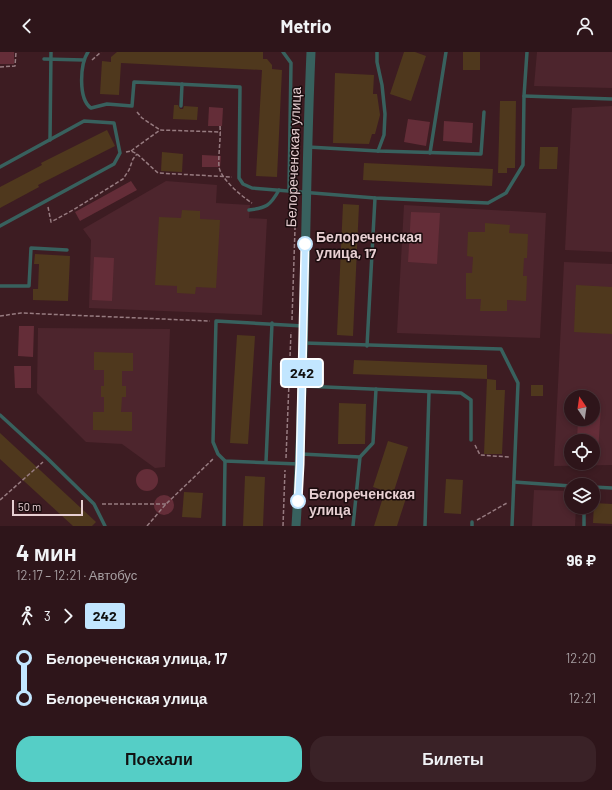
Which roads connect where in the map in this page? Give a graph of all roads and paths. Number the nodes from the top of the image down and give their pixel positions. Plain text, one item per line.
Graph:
1 (16, 52) edge
2 (51, 52) edge
3 (88, 52) edge
4 (284, 52) edge
5 (311, 52) edge
6 (377, 52) edge
7 (446, 52) edge
8 (527, 52) edge
9 (44, 59) dead end
10 (51, 59) junction
11 (84, 60) junction
12 (0, 66) edge
13 (182, 84) junction
14 (524, 96) junction
15 (612, 99) edge
16 (132, 106) junction
17 (181, 106) dead end
18 (484, 112) dead end
19 (298, 122) dead end
20 (220, 126) dead end
21 (160, 130) junction
22 (221, 132) junction
23 (50, 140) junction
24 (307, 146) junction
25 (132, 151) junction
26 (378, 151) junction
27 (430, 152) junction
28 (120, 153) junction
29 (137, 154) junction
30 (0, 167) edge
31 (297, 168) dead end
32 (224, 176) junction
33 (239, 178) junction
34 (279, 190) junction
35 (288, 191) junction
36 (296, 192) junction
37 (306, 192) junction
38 (375, 198) junction
39 (46, 201) junction
40 (263, 208) junction
41 (249, 210) dead end
42 (0, 226) edge
43 (67, 250) dead end
44 (0, 286) edge
45 (0, 316) edge
46 (216, 321) junction
47 (272, 323) junction
48 (291, 325) junction
49 (303, 326) junction
50 (302, 343) junction
51 (367, 346) junction
52 (302, 386) junction
53 (376, 389) junction
54 (428, 392) junction
55 (0, 415) edge
56 (471, 440) joint
57 (218, 454) junction
58 (360, 457) junction
59 (514, 457) junction
60 (47, 458) junction
61 (300, 459) junction
62 (225, 461) junction
63 (266, 462) junction
64 (285, 464) junction
65 (514, 482) junction
66 (564, 486) edge
67 (600, 487) edge
68 (612, 488) edge
69 (514, 499) junction
70 (0, 500) edge
71 (94, 504) junction
72 (166, 504) junction
73 (584, 514) edge
74 (472, 524) edge
75 (105, 526) edge
76 (110, 526) edge
77 (147, 526) edge
78 (224, 526) edge
79 (284, 526) edge
80 (296, 526) edge
81 (354, 526) edge
82 (425, 526) edge
83 (512, 526) edge
84 (584, 526) edge

1 - 12 path
2 - 10 lane
3 - 11 lane
4 - 35 lane
5 - 24 street, Белореченская улица
6 - 26 lane
7 - 27 lane
8 - 14 lane
9 - 10 lane
10 - 11 lane
10 - 23 lane
11 - 16 lane
13 - 16 lane
13 - 17 lane
13 - 33 lane
14 - 15 lane
14 - 38 lane
16 - 21 path
18 - 27 lane
19 - 31 path
20 - 22 path
21 - 22 path
21 - 25 path
22 - 32 path
23 - 28 lane
23 - 30 lane
24 - 26 lane
24 - 37 street, Белореченская улица
25 - 28 path
25 - 29 path
26 - 27 lane
28 - 39 lane
29 - 32 path
29 - 39 path
32 - 33 path
32 - 40 path
33 - 34 lane
34 - 35 lane
34 - 40 lane
35 - 36 lane
36 - 37 lane
36 - 48 path
37 - 38 lane
37 - 49 street, Белореченская улица
38 - 51 lane
39 - 42 lane
40 - 41 lane
43 - 44 lane
45 - 46 path
46 - 47 lane
46 - 57 lane
47 - 48 lane
47 - 63 lane
48 - 49 lane
48 - 64 path
49 - 50 street, Белореченская улица
50 - 51 lane
50 - 52 street, Белореченская улица
51 - 59 lane
52 - 53 lane
52 - 61 street, Белореченская улица
53 - 54 lane
53 - 58 lane
54 - 56 lane
54 - 82 lane
55 - 60 lane
56 - 59 path
57 - 62 lane
57 - 72 path
58 - 61 lane
58 - 81 lane
59 - 65 lane
60 - 70 path
60 - 71 lane
61 - 64 lane
61 - 80 street, Белореченская улица
62 - 63 lane
62 - 78 lane
63 - 64 lane
64 - 79 path
65 - 66 lane
65 - 69 lane
67 - 68 lane
69 - 74 path
69 - 83 lane
71 - 72 path
71 - 75 lane
72 - 77 path
73 - 84 lane
75 - 76 lane

